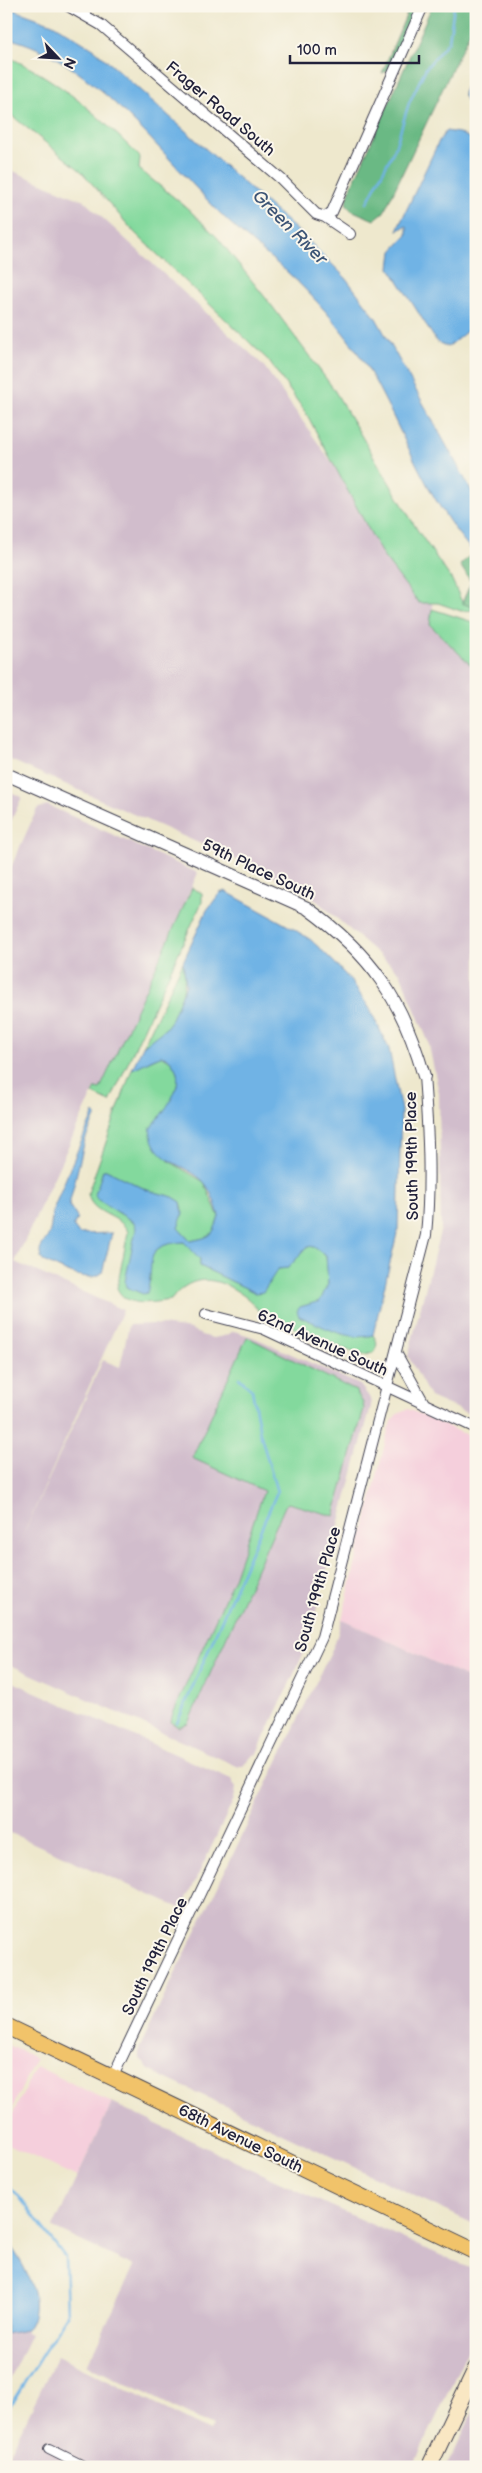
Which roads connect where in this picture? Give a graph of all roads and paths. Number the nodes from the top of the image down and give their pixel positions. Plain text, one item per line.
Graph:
1 (68, 6) edge
2 (423, 6) edge
3 (325, 217) junction
4 (350, 234) dead end
5 (6, 774) edge
6 (424, 1076) joint
7 (206, 1314) dead end
8 (396, 1353) junction
9 (388, 1387) junction
10 (425, 1405) junction
11 (476, 1428) edge
12 (6, 2026) edge
13 (113, 2076) junction
14 (476, 2252) edge
15 (476, 2368) edge
16 (49, 2449) dead end
17 (85, 2467) edge
18 (429, 2467) edge

1 - 3 street, Frager Road South
2 - 3 street
3 - 4 street, Frager Road South
5 - 6 street, 59th Place South
6 - 8 street, South 199th Place
7 - 9 street, 62nd Avenue South
8 - 9 street, South 199th Place
8 - 10 street, 62nd Avenue South
9 - 10 street, 62nd Avenue South
9 - 13 street, South 199th Place
10 - 11 street, 62nd Avenue South
12 - 13 main road, 68th Avenue South
13 - 14 main road, 68th Avenue South
15 - 18 main road
16 - 17 street

